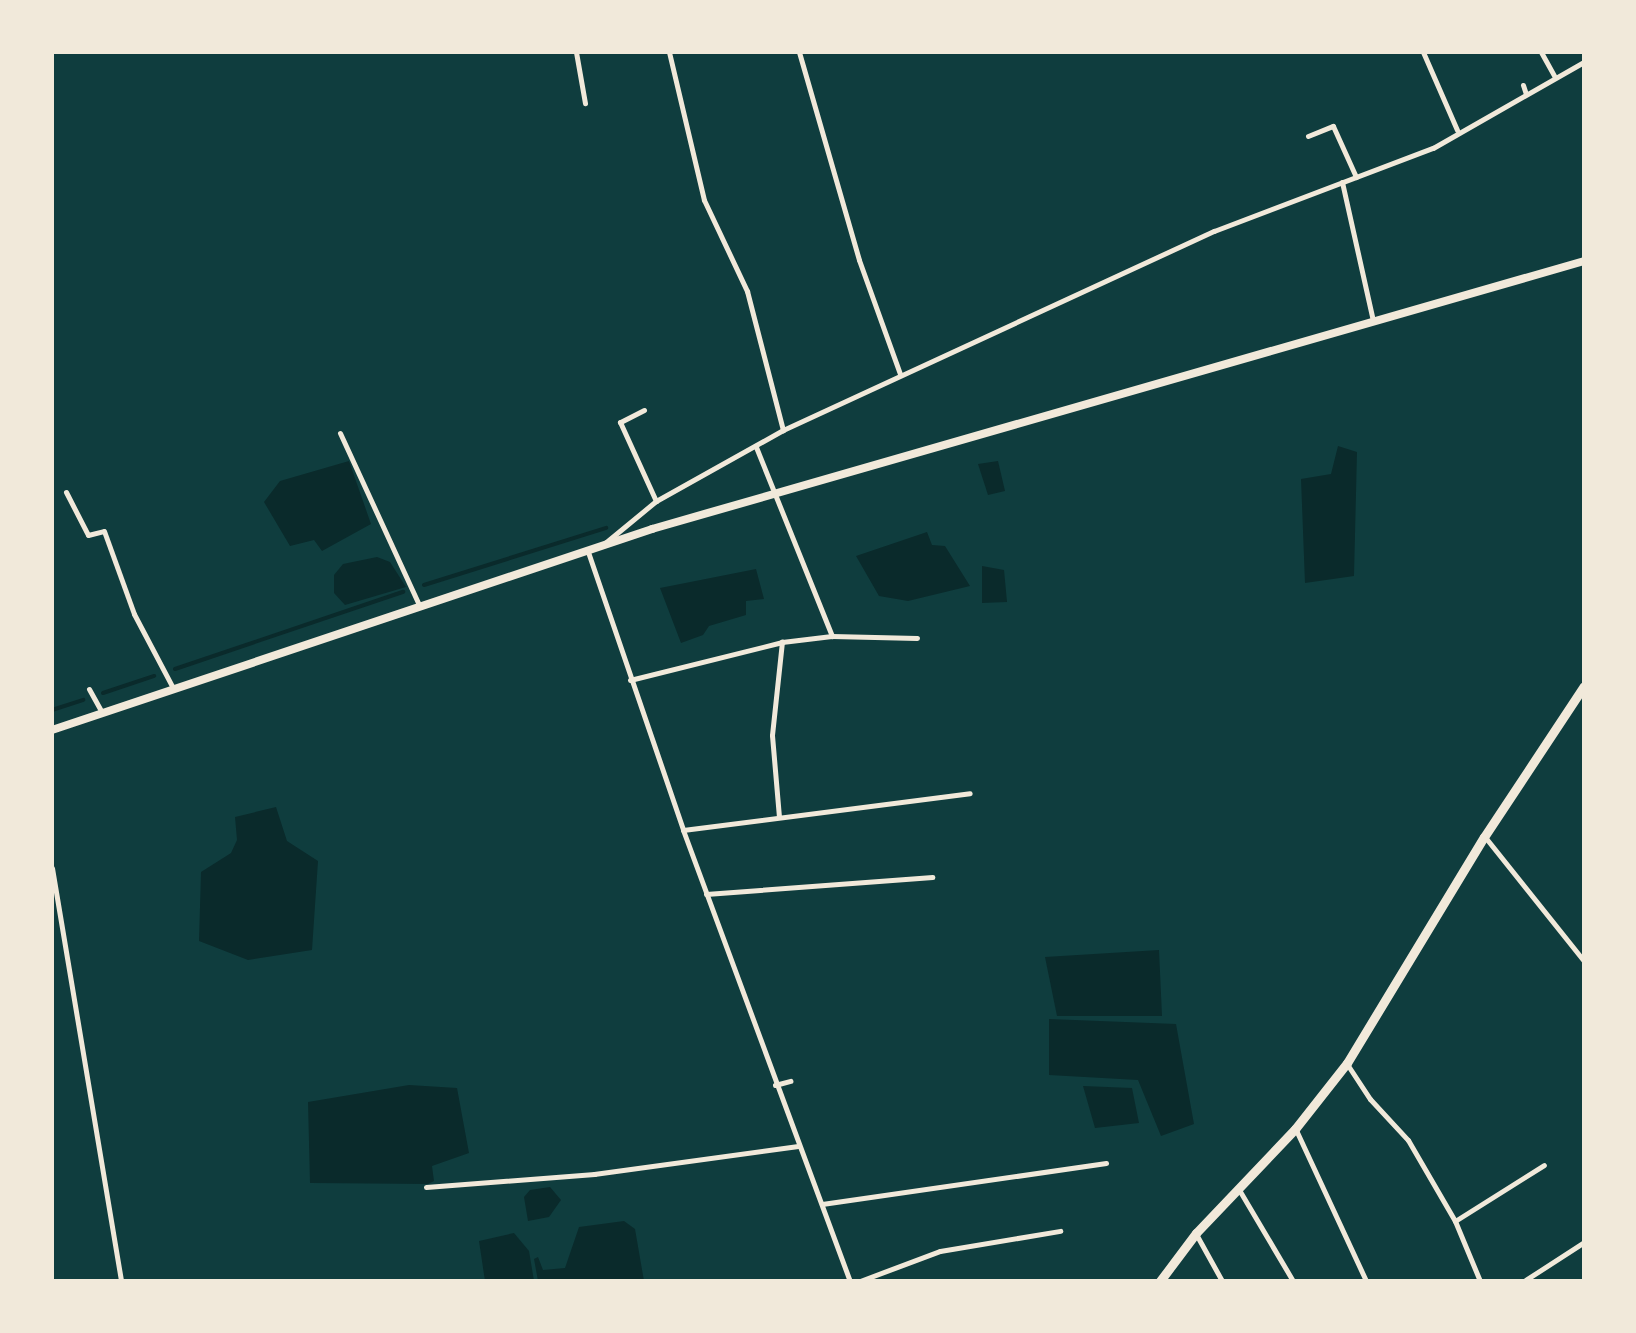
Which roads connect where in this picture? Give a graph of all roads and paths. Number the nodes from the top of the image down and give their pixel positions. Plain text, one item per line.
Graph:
1 (576, 52) edge
2 (669, 52) edge
3 (799, 52) edge
4 (1423, 52) edge
5 (1541, 52) edge
6 (1584, 62) edge
7 (1555, 77) junction
8 (1523, 85) dead end
9 (1526, 94) junction
10 (585, 103) dead end
11 (1457, 130) junction
12 (1308, 136) dead end
13 (1356, 177) junction
14 (1342, 182) junction
15 (1584, 261) edge
16 (1373, 321) junction
17 (900, 374) junction
18 (644, 410) dead end
19 (783, 430) junction
20 (340, 433) dead end
21 (756, 447) junction
22 (66, 492) dead end
23 (774, 495) junction
24 (656, 501) junction
25 (605, 544) junction
26 (587, 549) junction
27 (419, 605) junction
28 (832, 636) junction
29 (917, 638) dead end
30 (782, 642) junction
31 (630, 680) junction
32 (172, 686) junction
33 (1584, 686) edge
34 (89, 689) dead end
35 (102, 712) junction
36 (52, 730) edge
37 (970, 793) dead end
38 (779, 817) junction
39 (683, 830) junction
40 (1484, 837) junction
41 (52, 868) edge
42 (932, 877) dead end
43 (706, 894) junction
44 (1584, 961) edge
45 (1347, 1063) junction
46 (790, 1081) dead end
47 (775, 1085) junction
48 (1295, 1129) junction
49 (798, 1146) junction
50 (1106, 1163) dead end
51 (1544, 1165) dead end
52 (426, 1187) dead end
53 (1237, 1187) junction
54 (822, 1204) junction
55 (1455, 1221) junction
56 (1060, 1231) dead end
57 (1196, 1233) junction
58 (1584, 1242) edge
59 (121, 1281) edge
60 (850, 1281) edge
61 (860, 1281) edge
62 (1160, 1281) edge
63 (1222, 1281) edge
64 (1293, 1281) edge
65 (1366, 1281) edge
66 (1480, 1281) edge
67 (1524, 1281) edge

1 - 10 street
2 - 19 street
3 - 17 street
4 - 11 street
5 - 7 street
6 - 7 street
7 - 9 street
8 - 9 street
9 - 11 street
11 - 13 street
12 - 13 street
13 - 14 street
14 - 16 street
14 - 17 street
15 - 16 main road
16 - 23 main road
17 - 19 street
18 - 24 street
19 - 21 street
20 - 27 street
21 - 23 street
21 - 24 street
22 - 32 street
23 - 25 main road
23 - 28 street
24 - 25 street
25 - 26 main road
26 - 27 main road
26 - 31 street
27 - 32 main road
28 - 29 street
28 - 30 street
30 - 31 street
30 - 38 street
31 - 39 street
32 - 35 main road
33 - 40 main road
34 - 35 street
35 - 36 main road
37 - 38 street
38 - 39 street
39 - 43 street
40 - 44 street
40 - 45 main road
41 - 59 street
42 - 43 street
43 - 47 street
45 - 48 main road
45 - 55 street
46 - 47 street
47 - 49 street
48 - 53 main road
48 - 65 street
49 - 52 street
49 - 54 street
50 - 54 street
51 - 55 street
53 - 57 main road
53 - 64 street
54 - 60 street
55 - 66 street
56 - 61 street
57 - 62 main road
57 - 63 street
58 - 67 street

